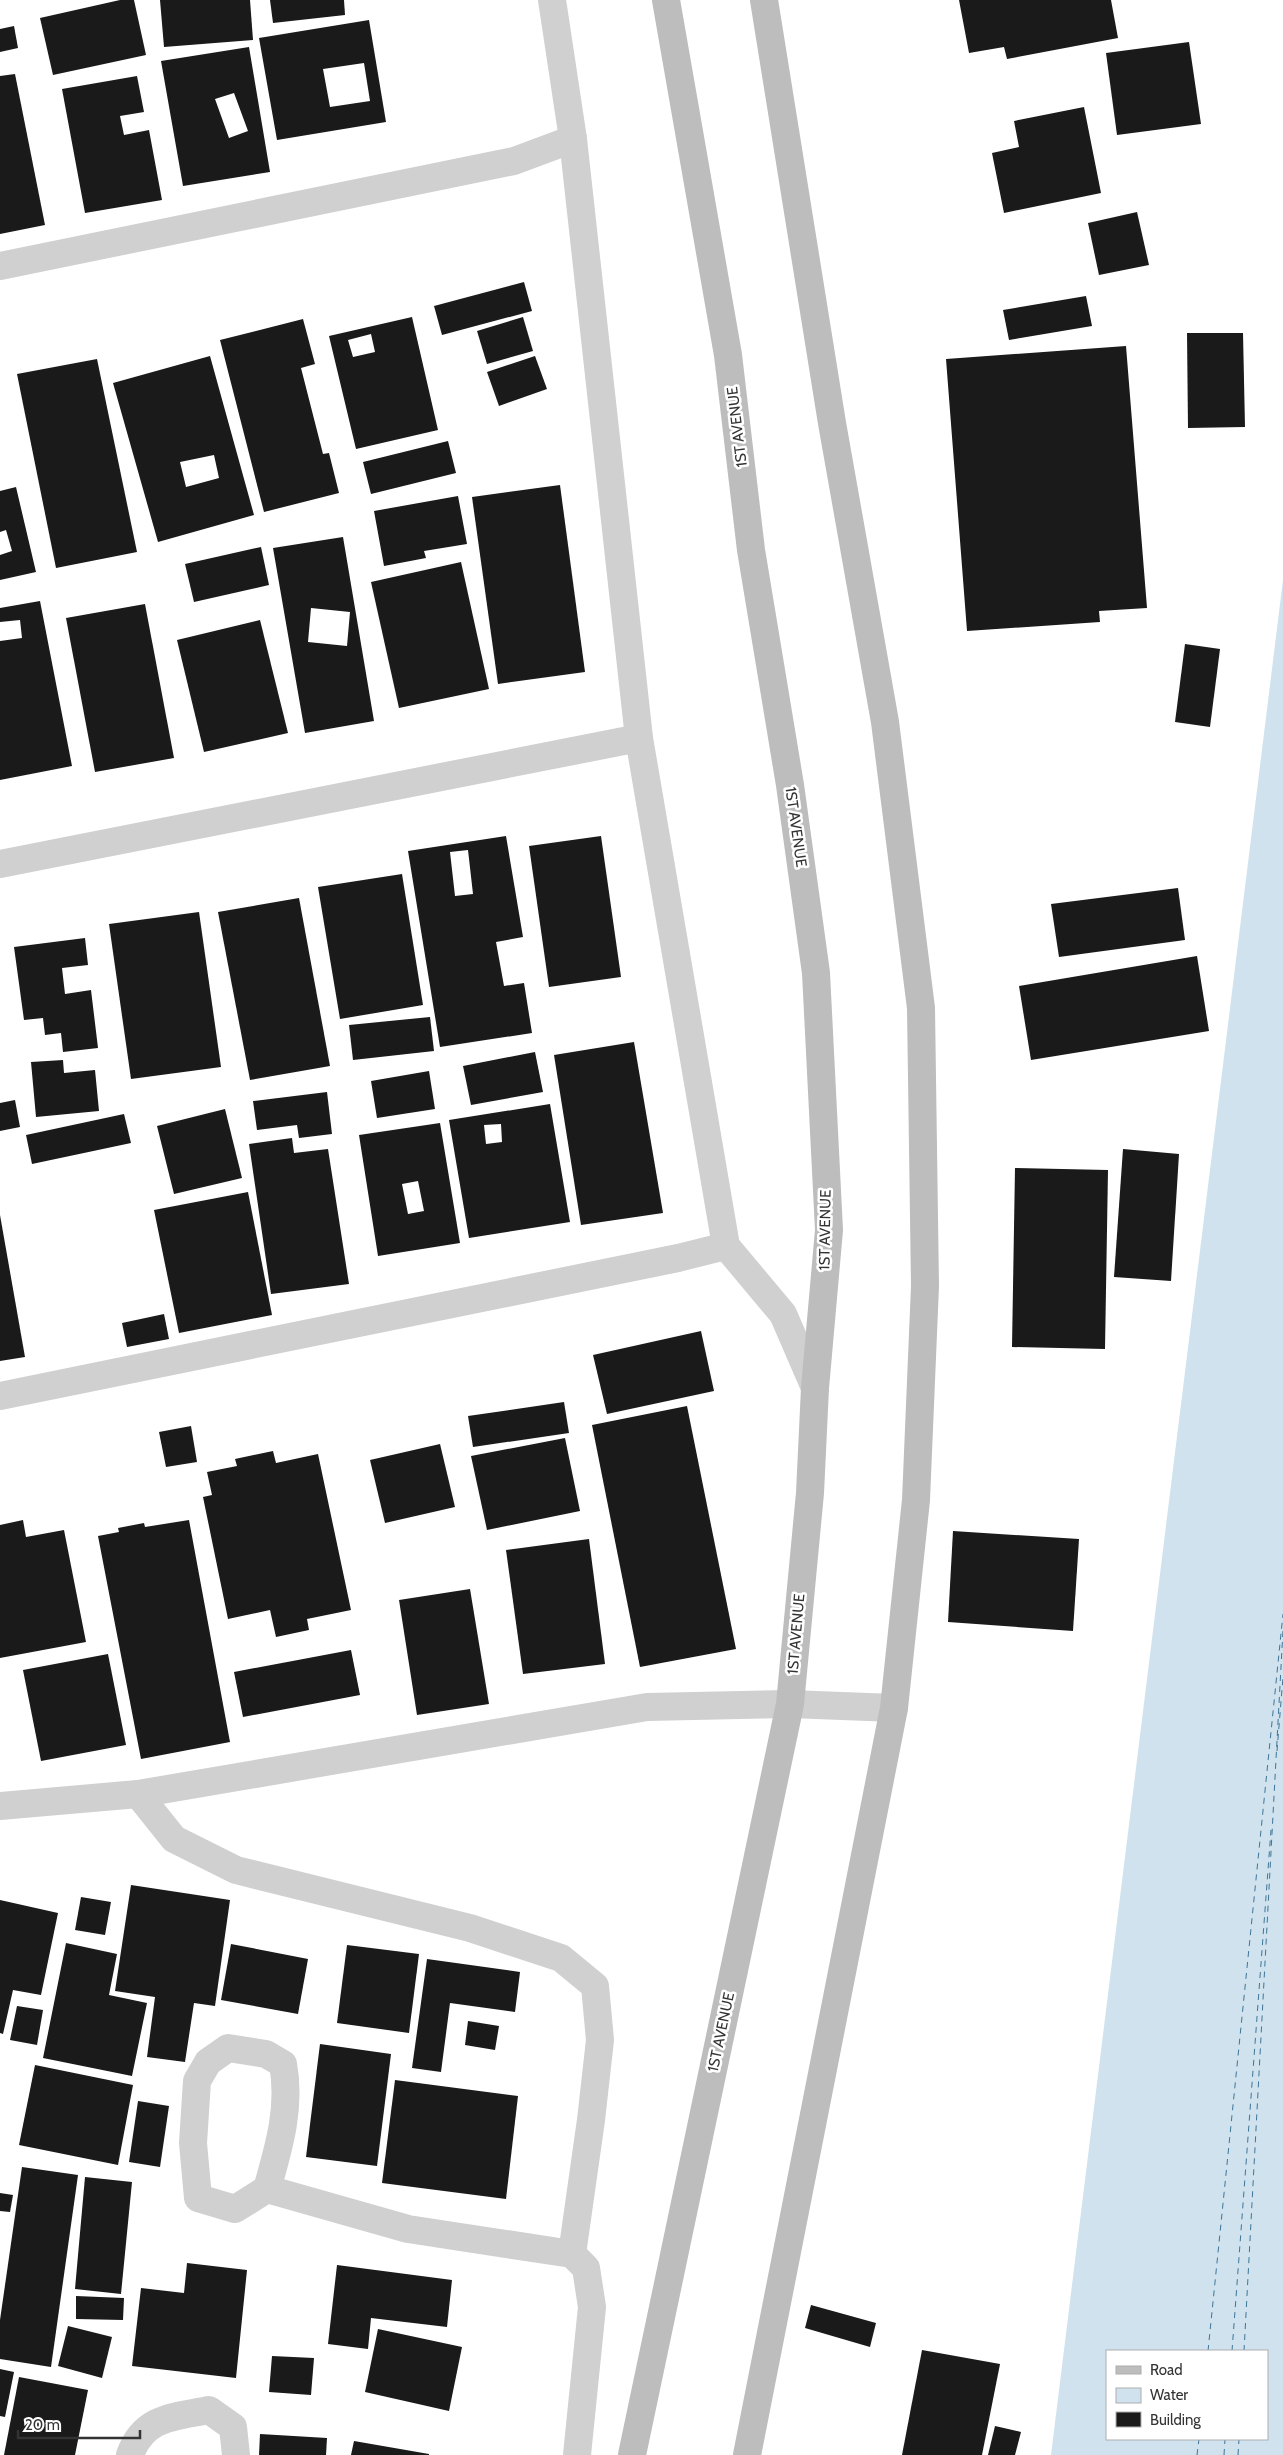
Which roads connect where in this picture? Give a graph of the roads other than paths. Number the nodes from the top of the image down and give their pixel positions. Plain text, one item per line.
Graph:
1 (552, 0) edge
2 (666, 0) edge
3 (764, 0) edge
4 (573, 139) junction
5 (0, 266) edge
6 (640, 738) junction
7 (0, 864) edge
8 (726, 1246) junction
9 (815, 1388) junction
10 (0, 1396) edge
11 (790, 1704) junction
12 (894, 1708) junction
13 (138, 1794) junction
14 (0, 1806) edge
15 (267, 2189) junction
16 (572, 2254) junction
17 (130, 2455) edge
18 (236, 2455) edge
19 (577, 2455) edge
20 (632, 2455) edge
21 (747, 2455) edge

1 - 4 street
2 - 9 main road, 1ST AVENUE
3 - 12 main road
4 - 5 street
4 - 6 street
6 - 7 street
6 - 8 street
8 - 9 street
8 - 10 street
9 - 11 main road, 1ST AVENUE
11 - 12 street
11 - 13 street
11 - 20 main road, 1ST AVENUE
12 - 21 main road
13 - 14 street
13 - 16 street
15 - 15 street
15 - 16 street
16 - 19 street
17 - 18 street

